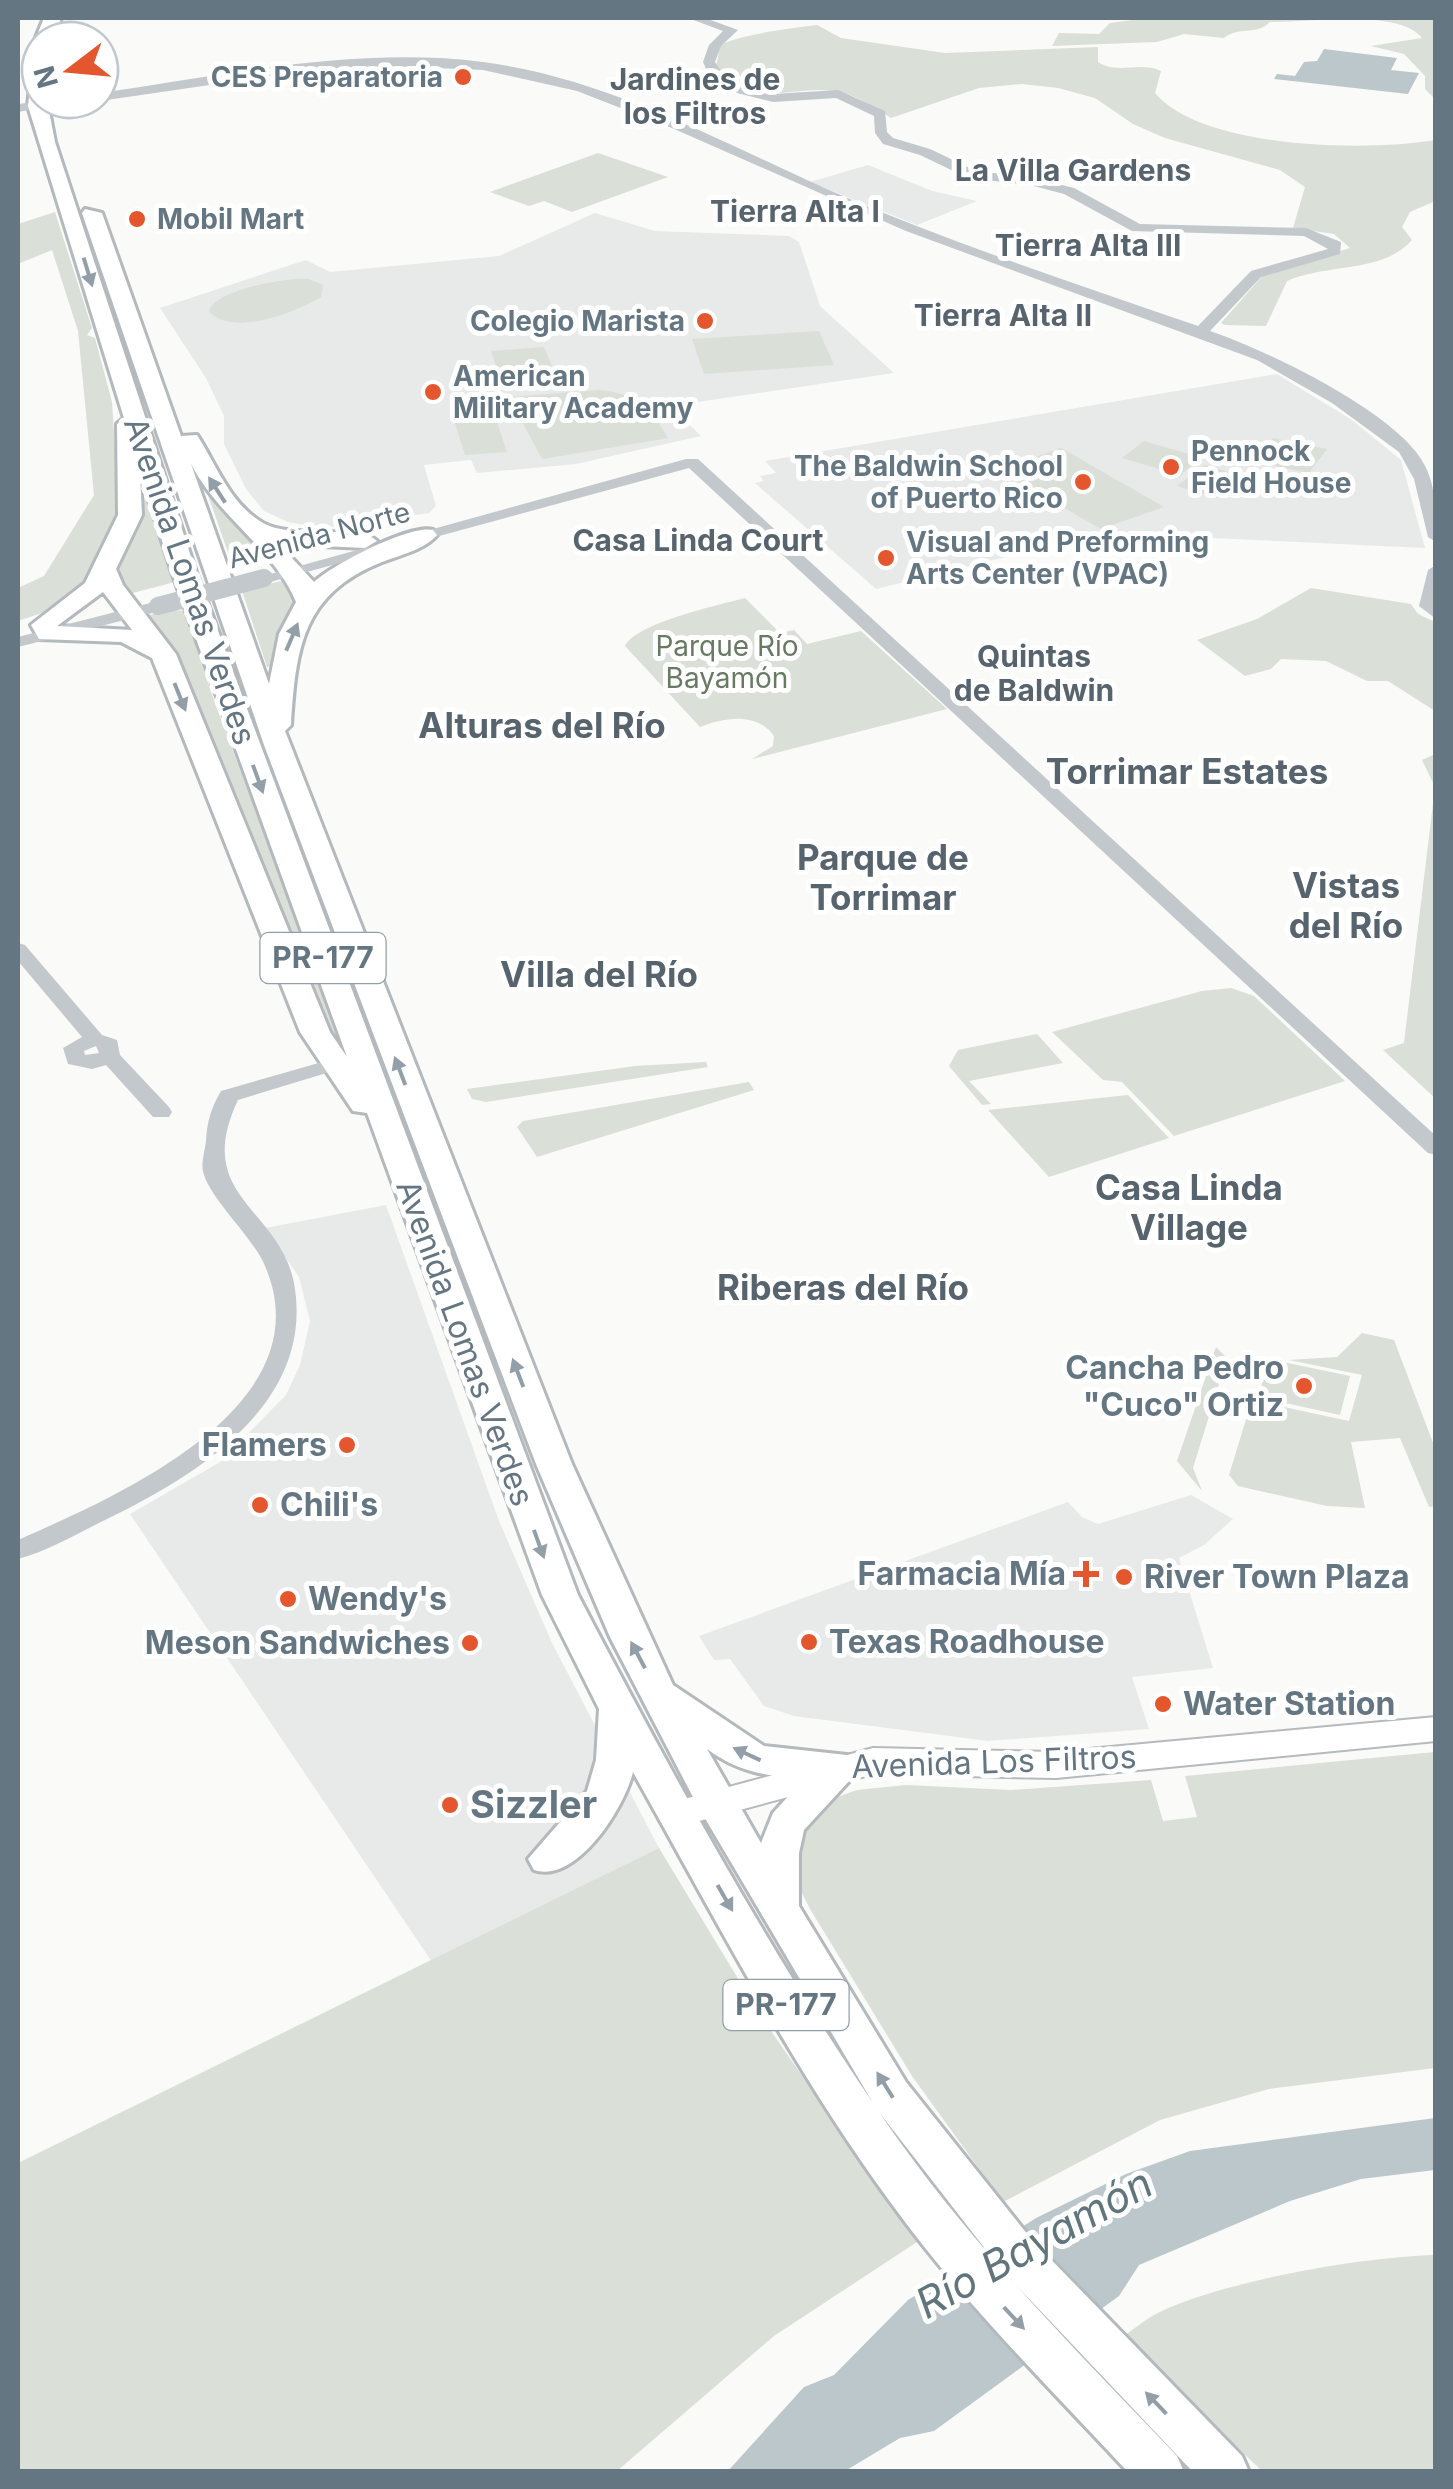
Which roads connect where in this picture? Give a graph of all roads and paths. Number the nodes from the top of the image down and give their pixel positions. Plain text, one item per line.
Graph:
1 (694, 18) edge
2 (120, 94) edge
3 (47, 120) edge
4 (1201, 332) junction
5 (136, 381) junction
6 (458, 522) junction
7 (248, 527) junction
8 (424, 535) junction
9 (1436, 537) edge
10 (365, 540) junction
11 (106, 570) junction
12 (274, 570) junction
13 (1436, 570) edge
14 (308, 600) junction
15 (128, 608) junction
16 (1436, 614) edge
17 (45, 629) junction
18 (18, 632) edge
19 (18, 642) edge
20 (163, 654) junction
21 (276, 745) junction
22 (18, 949) edge
23 (336, 1064) junction
24 (160, 1112) dead end
25 (393, 1148) junction
26 (1436, 1148) edge
27 (18, 1550) edge
28 (659, 1694) junction
29 (615, 1703) junction
30 (1436, 1729) edge
31 (842, 1767) junction
32 (696, 1808) junction
33 (548, 1858) dead end
34 (781, 1912) junction
35 (924, 2177) junction
36 (1160, 2472) edge
37 (1225, 2472) edge

1 - 4 street
2 - 4 street
3 - 5 highway, Avenida Lomas Verdes / PR-177
4 - 9 street
7 -> 5 highway
5 - 11 highway
5 - 21 highway, Avenida Lomas Verdes / PR-177
5 -> 25 highway, Avenida Lomas Verdes / PR-177
6 - 8 street, Avenida Norte
6 - 10 street, Avenida Norte
6 - 26 street, Avenida Norte
7 - 10 highway
7 - 12 highway
8 - 12 street, Avenida Norte
8 - 14 highway
10 - 12 street, Avenida Norte
11 - 15 highway
11 - 17 highway
12 - 14 highway
12 - 15 street, Avenida Norte, bridge
13 - 16 street
21 -> 14 highway
15 - 17 street, Avenida Norte
15 - 20 highway
17 - 18 street, Avenida Norte
17 - 19 street, Avenida Norte
17 - 20 highway
20 -> 23 highway
28 -> 21 highway, Avenida Lomas Verdes / PR-177
22 - 24 street
23 - 25 highway
23 - 27 street
25 -> 29 highway, Avenida Lomas Verdes / PR-177
31 -> 28 highway
28 - 32 highway, Avenida Lomas Verdes / PR-177
29 - 32 highway, Avenida Lomas Verdes / PR-177
29 - 33 highway
30 - 31 main road, Avenida Los Filtros
31 - 32 main road, Avenida Los Filtros
31 - 34 highway
32 - 34 highway, Avenida Lomas Verdes / PR-177
32 -> 35 highway, Avenida Lomas Verdes / PR-177
35 -> 34 highway, Avenida Lomas Verdes / PR-177
35 -> 36 highway, Avenida Lomas Verdes / PR-177
37 -> 35 highway, Avenida Lomas Verdes / PR-177

